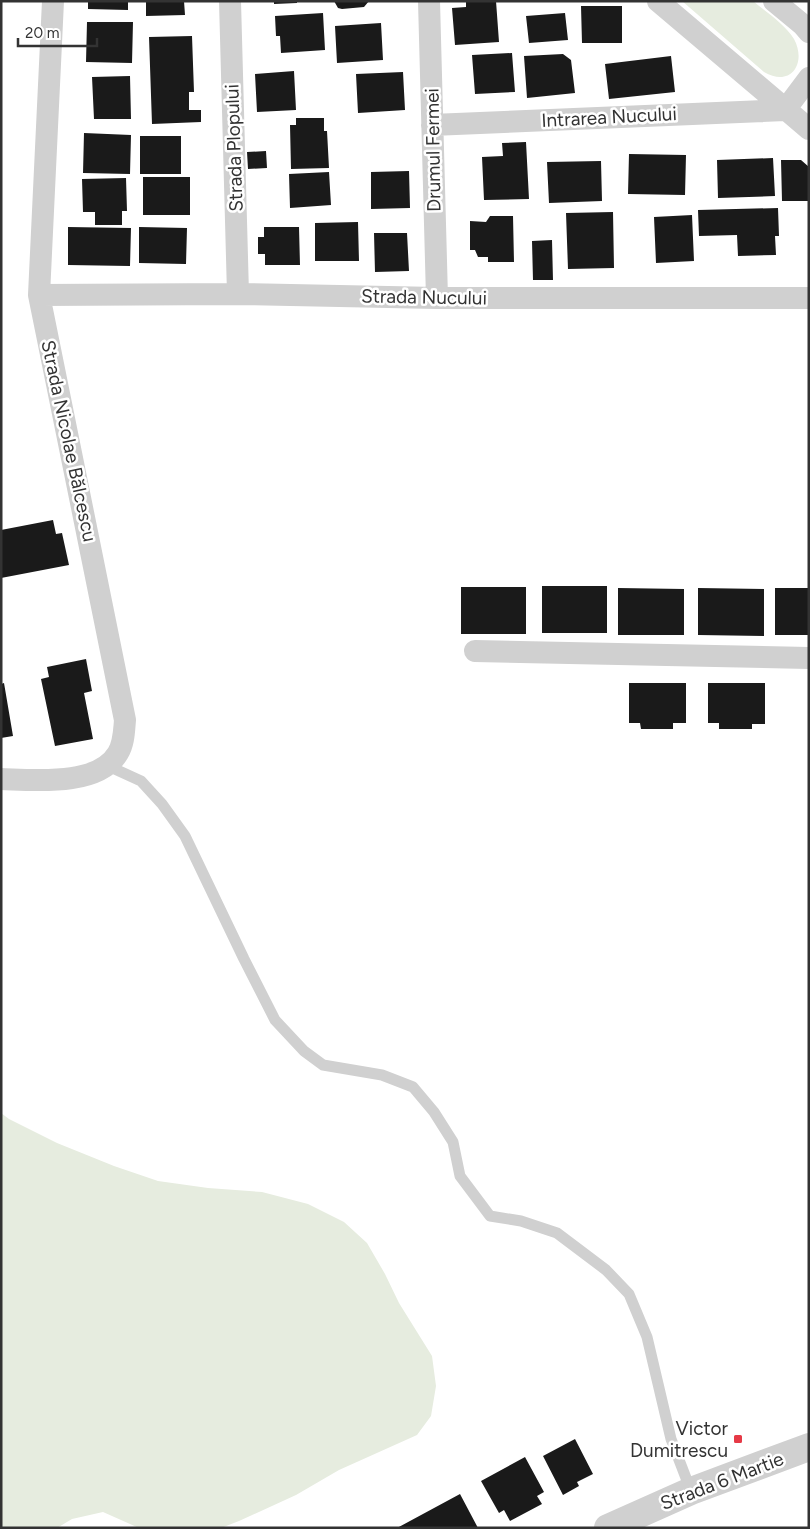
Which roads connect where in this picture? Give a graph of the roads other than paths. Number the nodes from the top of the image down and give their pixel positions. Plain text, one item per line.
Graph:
1 (53, 1) edge
2 (230, 1) edge
3 (429, 1) edge
4 (658, 1) edge
5 (774, 1) edge
6 (809, 32) edge
7 (809, 78) edge
8 (785, 110) junction
9 (432, 125) junction
10 (809, 129) edge
11 (238, 294) junction
12 (39, 295) junction
13 (437, 298) junction
14 (809, 298) edge
15 (476, 651) dead end
16 (809, 658) edge
17 (106, 765) junction
18 (1, 780) edge
19 (809, 1447) edge
20 (691, 1491) junction
21 (608, 1528) edge

1 - 12 street, Strada Nicolae Bălcescu
2 - 11 street, Strada Plopului
3 - 9 street, Drumul Fermei
4 - 8 street
5 - 6 street
7 - 8 street
8 - 9 street, Intrarea Nucului
8 - 10 street
9 - 13 street, Drumul Fermei
11 - 12 street, Strada Nucului
11 - 13 street, Strada Nucului
12 - 17 street, Strada Nicolae Bălcescu
13 - 14 street, Strada Nucului
15 - 16 street
17 - 18 street, Strada Nicolae Bălcescu
17 - 20 lane
19 - 20 street, Strada 6 Martie
20 - 21 street, Strada 6 Martie

